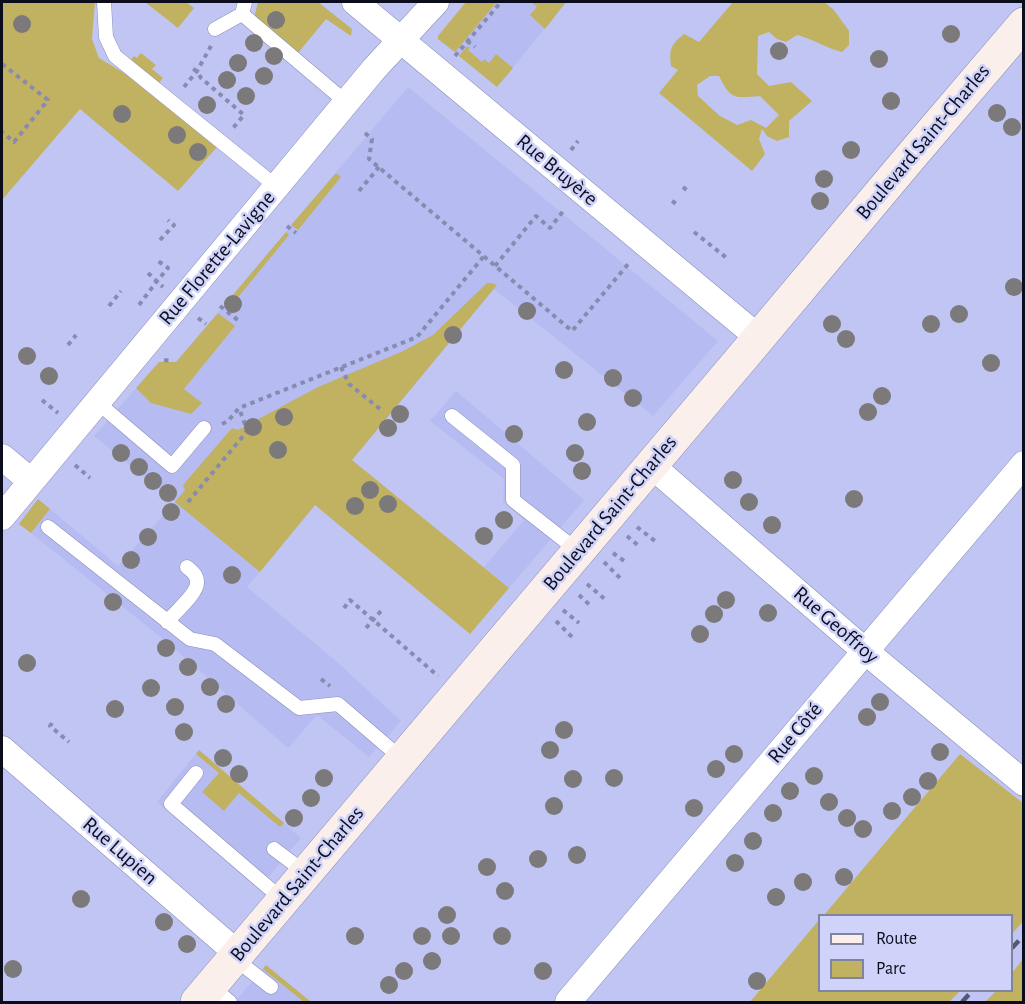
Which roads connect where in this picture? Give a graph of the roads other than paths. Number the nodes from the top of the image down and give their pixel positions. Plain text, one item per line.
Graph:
1 (104, 2) edge
2 (355, 2) edge
3 (436, 2) edge
4 (243, 8) edge
5 (1023, 24) edge
6 (215, 34) road end
7 (401, 40) junction
8 (347, 103) junction
9 (277, 187) junction
10 (759, 338) junction
11 (97, 402) junction
12 (452, 416) dead end
13 (204, 428) road end
14 (2, 457) edge
15 (1023, 464) edge
16 (651, 465) junction
17 (31, 481) junction
18 (2, 517) edge
19 (48, 527) dead end
20 (591, 557) junction
21 (187, 567) dead end
22 (167, 622) junction
23 (865, 651) junction
24 (2, 749) edge
25 (402, 759) junction
26 (196, 773) dead end
27 (1023, 783) edge
28 (274, 849) dead end
29 (306, 873) junction
30 (284, 900) junction
31 (236, 956) junction
32 (271, 987) dead end
33 (213, 997) edge
34 (568, 1002) edge

1 - 9 lane
2 - 7 street, Rue Bruyère
3 - 7 street, Rue Florette-Lavigne
4 - 6 lane
4 - 8 lane
5 - 10 street, Boulevard Saint-Charles
7 - 8 street, Rue Florette-Lavigne
7 - 10 street, Rue Bruyère
8 - 9 street, Rue Florette-Lavigne
9 - 11 street, Rue Florette-Lavigne
10 - 16 street, Boulevard Saint-Charles
11 - 13 lane
11 - 17 street, Rue Florette-Lavigne
12 - 20 lane
14 - 17 street
15 - 23 street, Rue Côté
16 - 20 street, Boulevard Saint-Charles
16 - 23 street, Rue Geoffroy
17 - 18 street, Rue Florette-Lavigne
19 - 22 lane
20 - 25 street, Boulevard Saint-Charles
21 - 22 lane
22 - 25 lane
23 - 27 street, Rue Geoffroy
23 - 34 street, Rue Côté
24 - 31 street, Rue Lupien
25 - 29 street, Boulevard Saint-Charles
26 - 30 lane
28 - 29 lane
29 - 30 street, Boulevard Saint-Charles
30 - 31 street, Boulevard Saint-Charles
31 - 32 lane
31 - 33 street, Boulevard Saint-Charles

